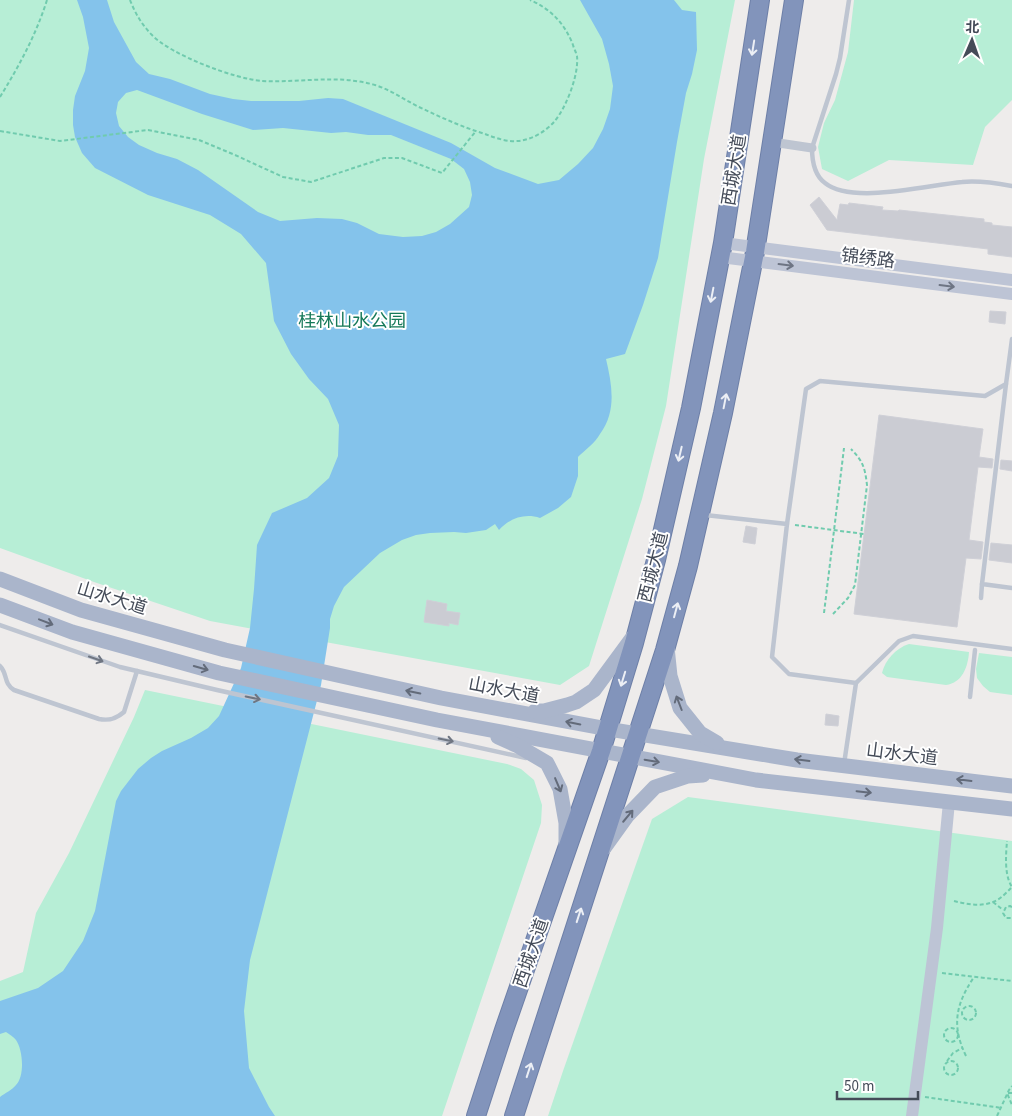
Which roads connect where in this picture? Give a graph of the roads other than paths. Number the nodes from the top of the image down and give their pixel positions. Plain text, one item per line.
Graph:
1 (760, 0) edge
2 (794, 0) edge
3 (849, 0) edge
4 (772, 142) junction
5 (812, 148) junction
6 (1012, 186) edge
7 (721, 250) junction
8 (754, 254) junction
9 (1012, 280) edge
10 (1012, 294) edge
11 (1012, 339) edge
12 (1006, 384) junction
13 (700, 514) junction
14 (787, 524) junction
15 (0, 579) edge
16 (982, 584) junction
17 (1012, 588) edge
18 (981, 598) dead end
19 (0, 604) edge
20 (0, 625) edge
21 (637, 632) junction
22 (667, 646) junction
23 (1012, 649) edge
24 (975, 650) dead end
25 (0, 666) edge
26 (137, 671) junction
27 (856, 683) junction
28 (970, 697) dead end
29 (508, 710) junction
30 (479, 728) junction
31 (608, 729) junction
32 (638, 734) junction
33 (724, 748) junction
34 (601, 751) junction
35 (630, 757) junction
36 (547, 763) junction
37 (844, 765) junction
38 (721, 773) junction
39 (1012, 786) edge
40 (950, 802) junction
41 (1012, 809) edge
42 (566, 851) junction
43 (599, 855) junction
44 (476, 1116) edge
45 (514, 1116) edge
46 (912, 1116) edge

1 -> 7 highway, 西城大道
2 - 4 highway, 西城大道
3 - 5 lane
4 - 5 street
4 - 8 highway, 西城大道
5 - 6 lane
7 - 8 street, 锦绣路
7 -> 21 highway, 西城大道
8 - 9 street, 锦绣路
8 -> 10 street, 锦绣路
13 -> 8 highway, 西城大道
11 - 12 lane
12 - 14 lane
12 - 16 lane
13 - 14 lane
22 -> 13 highway, 西城大道
14 - 27 lane
29 -> 15 main road, 山水大道
16 - 17 lane
16 - 18 lane
19 -> 30 main road
20 -> 26 lane
21 - 29 main road
21 -> 31 highway, 西城大道
22 - 32 highway, 西城大道
33 -> 22 main road
23 - 27 lane, bridge
24 - 28 lane
25 - 26 lane
26 -> 36 lane
27 - 37 lane
31 -> 29 main road, 山水大道
30 - 34 main road
30 - 36 main road
31 - 32 main road, 山水大道
31 - 34 highway, 西城大道
32 - 33 main road, 山水大道
32 - 35 highway, 西城大道
37 -> 33 main road, 山水大道
34 - 35 main road
34 - 42 highway, 西城大道
35 -> 38 main road
35 - 43 highway, 西城大道
36 -> 42 main road
39 -> 37 main road, 山水大道
38 -> 40 main road
43 -> 38 main road
40 - 41 main road
40 - 46 street
42 - 44 highway, 西城大道
45 -> 43 highway, 西城大道

